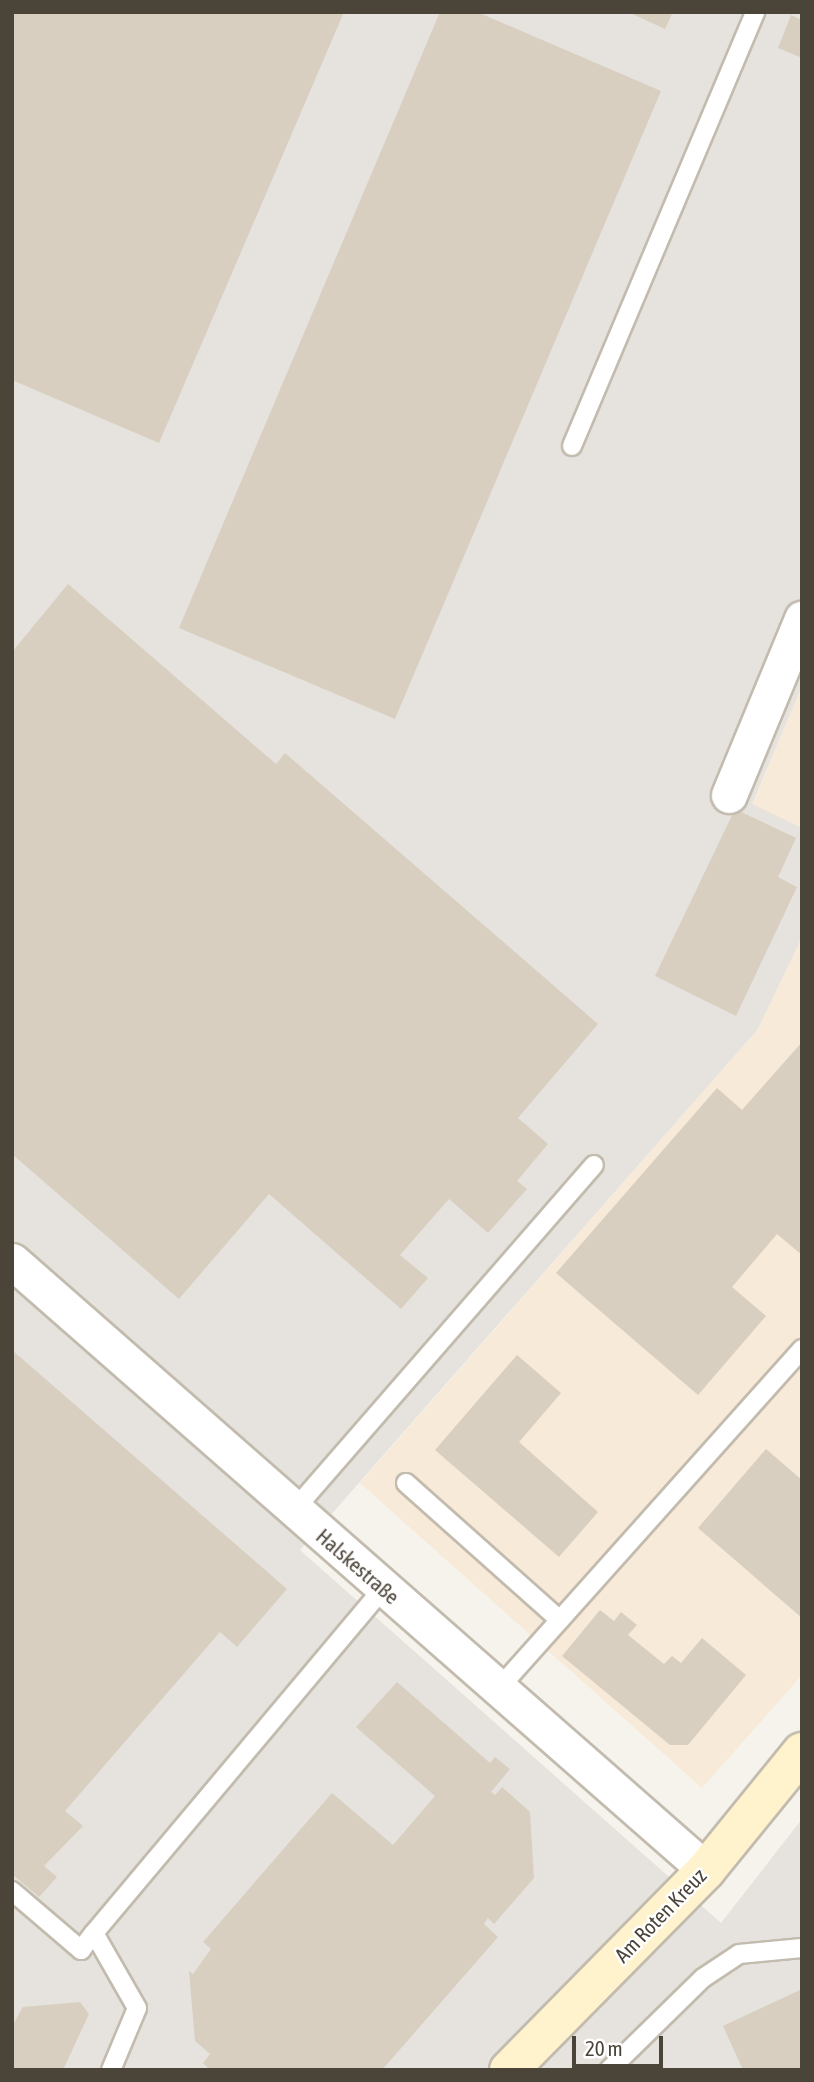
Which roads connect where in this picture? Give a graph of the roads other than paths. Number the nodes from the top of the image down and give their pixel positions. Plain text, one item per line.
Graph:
1 (755, 12) edge
2 (572, 446) dead end
3 (802, 619) edge
4 (729, 795) dead end
5 (594, 1165) dead end
6 (12, 1261) edge
7 (802, 1349) edge
8 (406, 1483) dead end
9 (294, 1510) junction
10 (383, 1589) junction
11 (560, 1620) junction
12 (499, 1688) junction
13 (802, 1752) edge
14 (706, 1870) junction
15 (12, 1891) edge
16 (94, 1933) junction
17 (802, 1948) edge
18 (111, 2070) edge
19 (509, 2070) edge
20 (609, 2070) edge

1 - 2 lane
3 - 4 street
5 - 9 lane
6 - 9 street, Halskestraße
7 - 11 lane
8 - 11 lane
9 - 10 street, Halskestraße
10 - 12 street, Halskestraße
10 - 16 lane
11 - 12 lane
12 - 14 street, Halskestraße
13 - 14 street, Am Roten Kreuz
14 - 19 street, Am Roten Kreuz
15 - 16 lane
16 - 18 lane
17 - 20 lane

